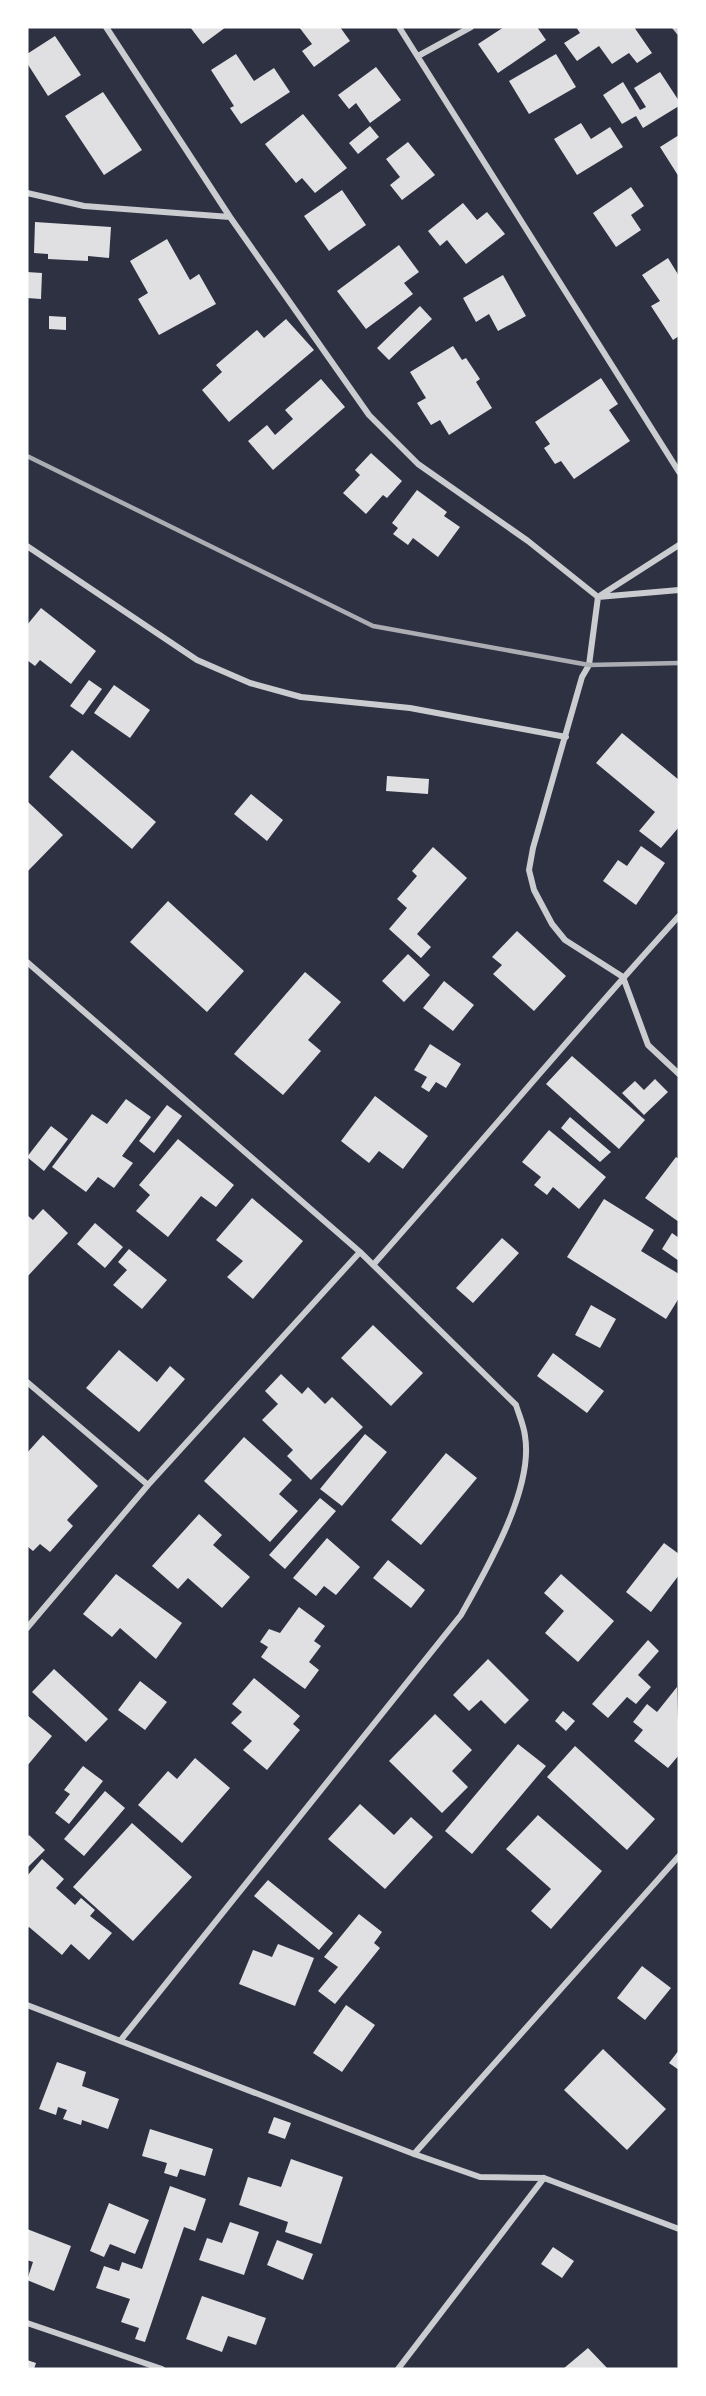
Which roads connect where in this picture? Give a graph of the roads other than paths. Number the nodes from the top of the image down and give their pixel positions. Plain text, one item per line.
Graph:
1 (106, 27) edge
2 (399, 27) edge
3 (471, 27) edge
4 (675, 27) edge
5 (679, 32) edge
6 (418, 56) junction
7 (27, 193) edge
8 (230, 217) junction
9 (679, 472) edge
10 (679, 545) edge
11 (27, 546) edge
12 (679, 590) edge
13 (598, 597) junction
14 (566, 737) junction
15 (679, 916) edge
16 (27, 962) edge
17 (623, 977) junction
18 (679, 1074) edge
19 (360, 1252) junction
20 (373, 1265) junction
21 (27, 1382) edge
22 (148, 1485) junction
23 (27, 1628) edge
24 (679, 1856) edge
25 (27, 2005) edge
26 (120, 2041) junction
27 (414, 2154) junction
28 (544, 2178) junction
29 (679, 2229) edge
30 (27, 2323) edge
31 (162, 2369) edge
32 (398, 2369) edge

1 - 8 street
2 - 6 street
3 - 6 street
4 - 5 street
6 - 9 street
7 - 8 street
8 - 13 street
10 - 13 street
11 - 14 street
12 - 13 street
13 - 14 street
14 - 17 street
15 - 17 street
16 - 19 street
17 - 18 street
17 - 20 street
19 - 20 street
19 - 22 street
20 - 26 street
21 - 22 street
22 - 23 street
24 - 27 street
25 - 26 street
26 - 27 street
27 - 28 street
28 - 29 street
28 - 32 street
30 - 31 street

